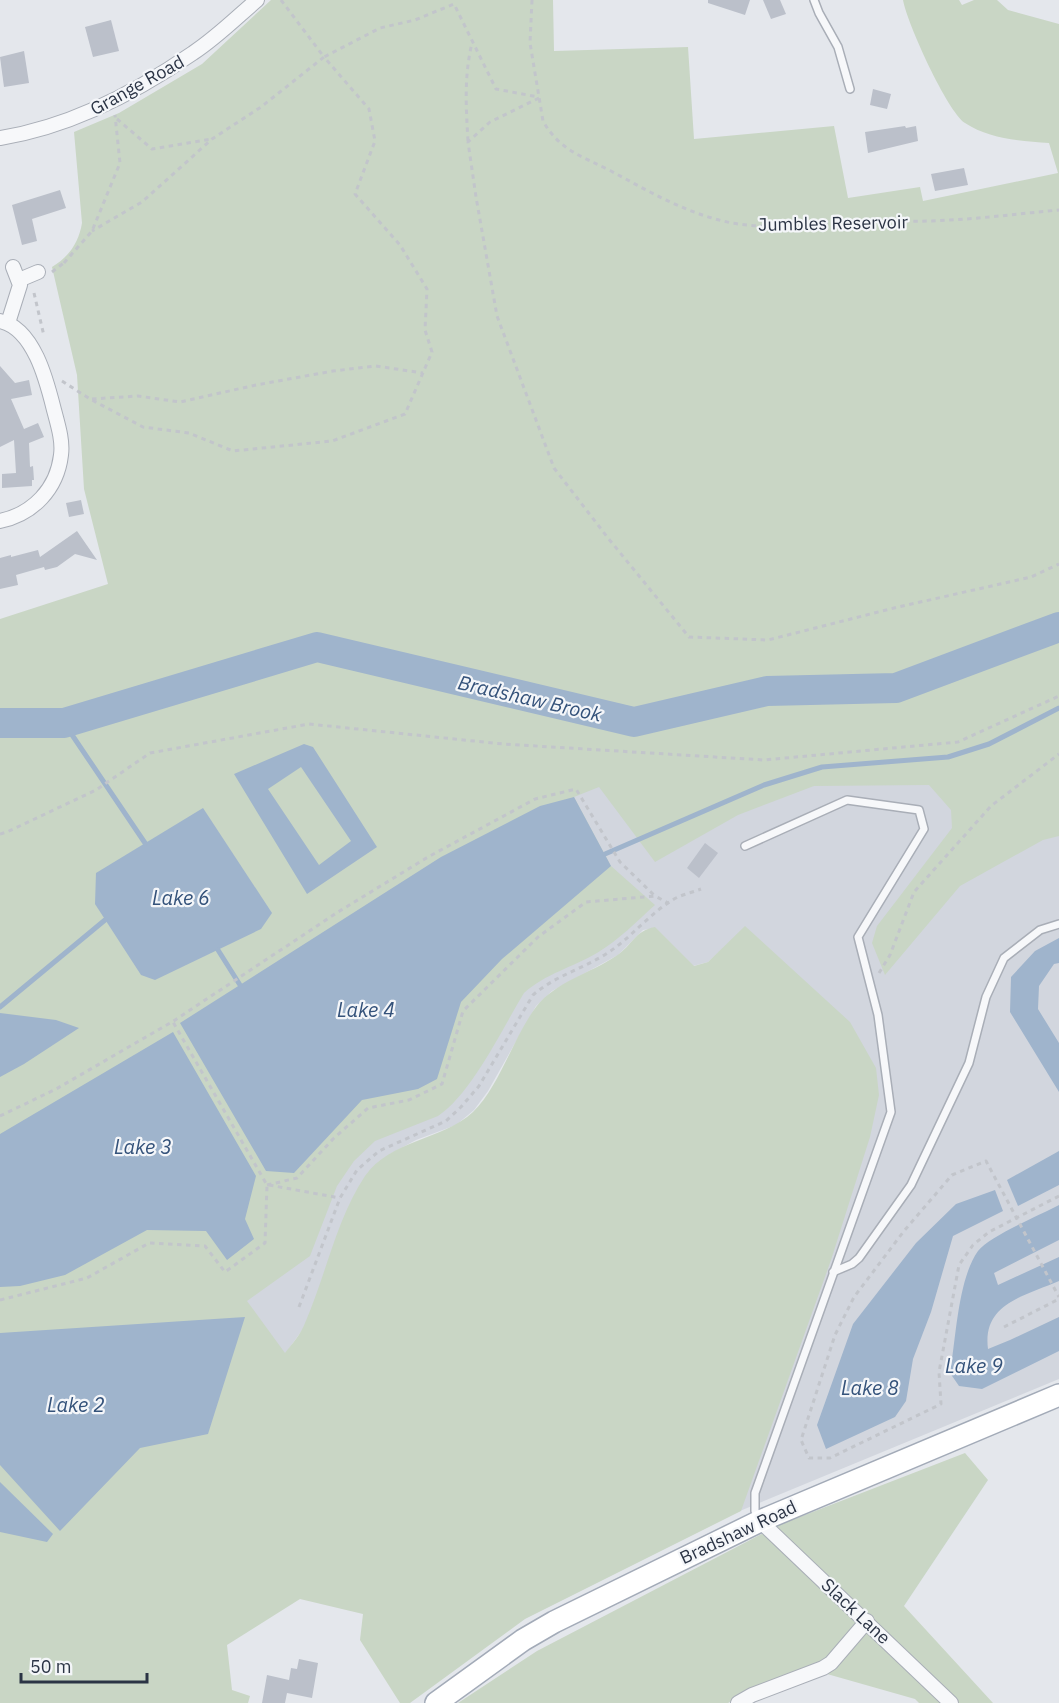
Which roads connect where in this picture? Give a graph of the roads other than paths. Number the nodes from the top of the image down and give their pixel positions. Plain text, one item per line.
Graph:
1 (257, 0) edge
2 (814, 0) edge
3 (850, 89) dead end
4 (0, 138) edge
5 (43, 273) road end
6 (4, 322) edge
7 (0, 521) edge
8 (745, 846) dead end
9 (1059, 924) edge
10 (833, 1272) junction
11 (1059, 1395) edge
12 (760, 1521) junction
13 (867, 1621) junction
14 (436, 1703) edge
15 (738, 1703) edge
16 (951, 1703) edge

1 - 4 street, Grange Road
2 - 3 lane
5 - 6 street
6 - 7 street
8 - 10 lane
9 - 10 lane
10 - 12 lane
11 - 12 main road, Bradshaw Road
12 - 13 street, Slack Lane
12 - 14 main road, Bradshaw Road
13 - 15 street
13 - 16 street, Slack Lane

